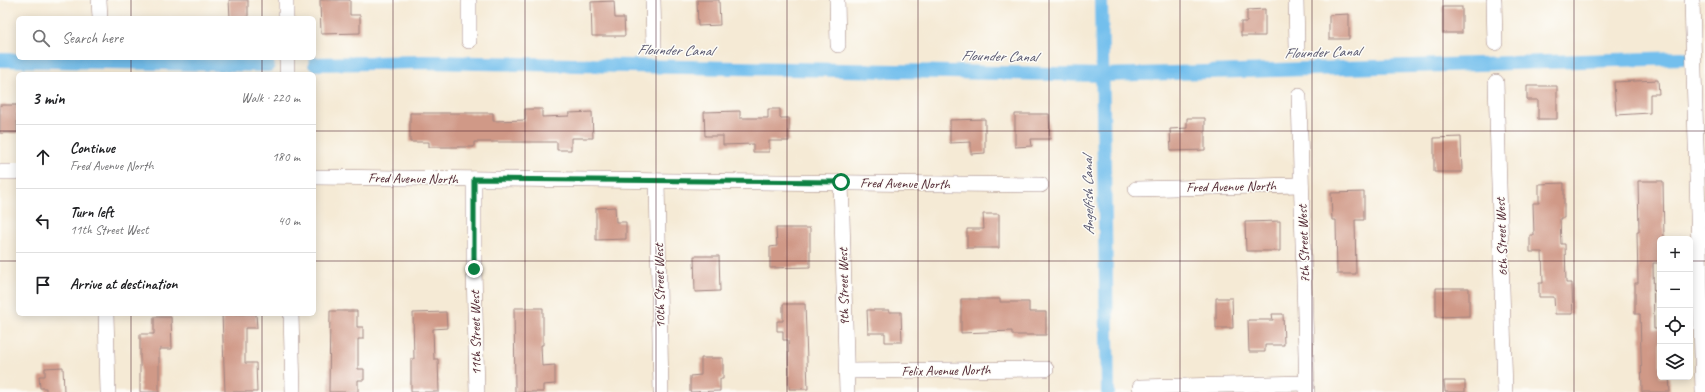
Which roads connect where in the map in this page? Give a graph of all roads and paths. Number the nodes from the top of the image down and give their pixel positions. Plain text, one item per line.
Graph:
1 (99, 0) edge
2 (286, 0) edge
3 (469, 0) edge
4 (653, 0) edge
5 (837, 0) edge
6 (1296, 0) edge
7 (1494, 0) edge
8 (1692, 0) edge
9 (100, 16) edge
10 (286, 16) edge
11 (469, 41) dead end
12 (1495, 43) dead end
13 (838, 45) dead end
14 (654, 46) dead end
15 (1297, 48) dead end
16 (287, 60) edge
17 (287, 72) edge
18 (1496, 82) dead end
19 (1299, 96) dead end
20 (0, 172) edge
21 (16, 172) edge
22 (316, 177) edge
23 (474, 179) junction
24 (657, 181) junction
25 (841, 182) junction
26 (1301, 184) junction
27 (1041, 185) dead end
28 (1136, 189) dead end
29 (106, 316) edge
30 (291, 316) edge
31 (1046, 369) dead end
32 (847, 371) junction
33 (1140, 387) dead end
34 (1307, 388) edge
35 (108, 392) edge
36 (293, 392) edge
37 (477, 392) edge
38 (661, 392) edge
39 (847, 392) edge
40 (1505, 392) edge
41 (1703, 392) edge

1 - 9 street
2 - 10 street
3 - 11 street
4 - 14 street
5 - 13 street
6 - 15 street
7 - 12 street
8 - 41 street
16 - 17 street
18 - 40 street, 6th Street West
19 - 26 street, 7th Street West
20 - 21 street
22 - 23 street, Fred Avenue North
23 - 24 street, Fred Avenue North
23 - 37 street, 11th Street West
24 - 25 street, Fred Avenue North
24 - 38 street, 10th Street West
25 - 27 street, Fred Avenue North
25 - 32 street, 9th Street West
26 - 28 street, Fred Avenue North
26 - 34 street, 7th Street West
29 - 35 street
30 - 36 street
31 - 32 street, Felix Avenue North
32 - 39 street, 9th Street West
33 - 34 street

